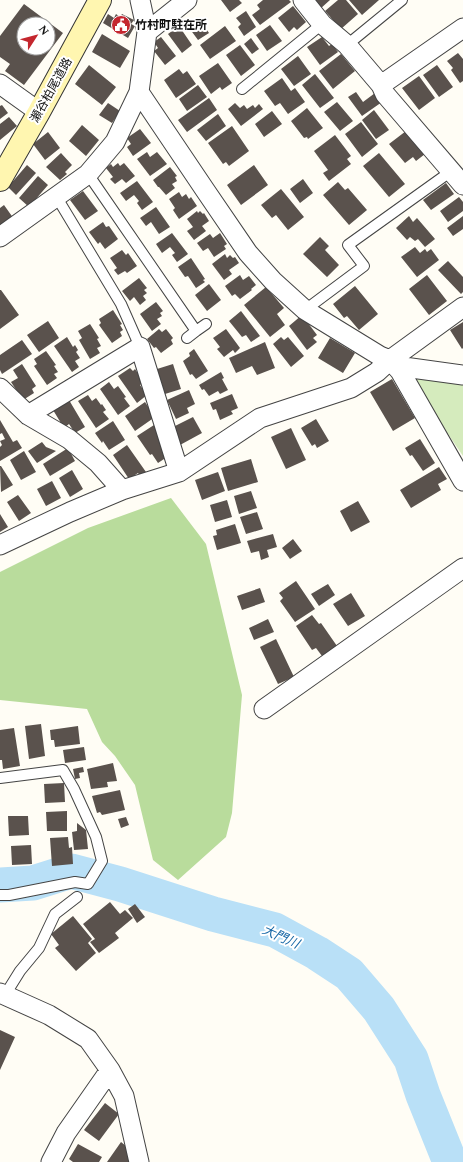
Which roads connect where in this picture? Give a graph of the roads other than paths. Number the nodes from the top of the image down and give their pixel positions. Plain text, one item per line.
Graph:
1 (100, 0) edge
2 (140, 0) edge
3 (187, 0) edge
4 (303, 0) edge
5 (402, 0) edge
6 (322, 24) junction
7 (463, 28) edge
8 (146, 32) junction
9 (347, 44) junction
10 (0, 84) edge
11 (381, 86) junction
12 (242, 89) dead end
13 (139, 92) junction
14 (39, 112) junction
15 (88, 174) junction
16 (457, 178) edge
17 (0, 180) edge
18 (56, 196) junction
19 (0, 237) edge
20 (463, 307) edge
21 (305, 310) junction
22 (206, 324) dead end
23 (196, 331) junction
24 (187, 338) dead end
25 (140, 347) junction
26 (390, 360) junction
27 (463, 375) edge
28 (0, 388) edge
29 (28, 415) junction
30 (179, 472) junction
31 (463, 481) edge
32 (122, 490) junction
33 (0, 545) edge
34 (463, 568) edge
35 (264, 709) dead end
36 (0, 778) edge
37 (0, 895) edge
38 (77, 897) dead end
39 (2, 994) edge
40 (110, 1070) junction
41 (51, 1162) edge
42 (139, 1162) edge

1 - 14 main road, 瀬谷柏尾道路
2 - 8 street
3 - 8 street
4 - 6 street
5 - 9 lane
6 - 9 street
6 - 12 lane
7 - 11 street
8 - 13 street
9 - 11 street
10 - 14 street
11 - 16 street
13 - 15 street
13 - 21 street
14 - 17 main road, 瀬谷柏尾道路
15 - 18 street
15 - 23 lane
16 - 21 lane
18 - 19 street
18 - 25 lane
20 - 26 street
21 - 26 street
22 - 23 lane
23 - 24 lane
25 - 29 street
25 - 30 street
26 - 27 street
26 - 30 street
26 - 31 street
28 - 29 street
29 - 32 street
30 - 32 street
32 - 33 street
34 - 35 street
36 - 37 lane
38 - 39 lane
39 - 40 street
40 - 41 street
40 - 42 street

